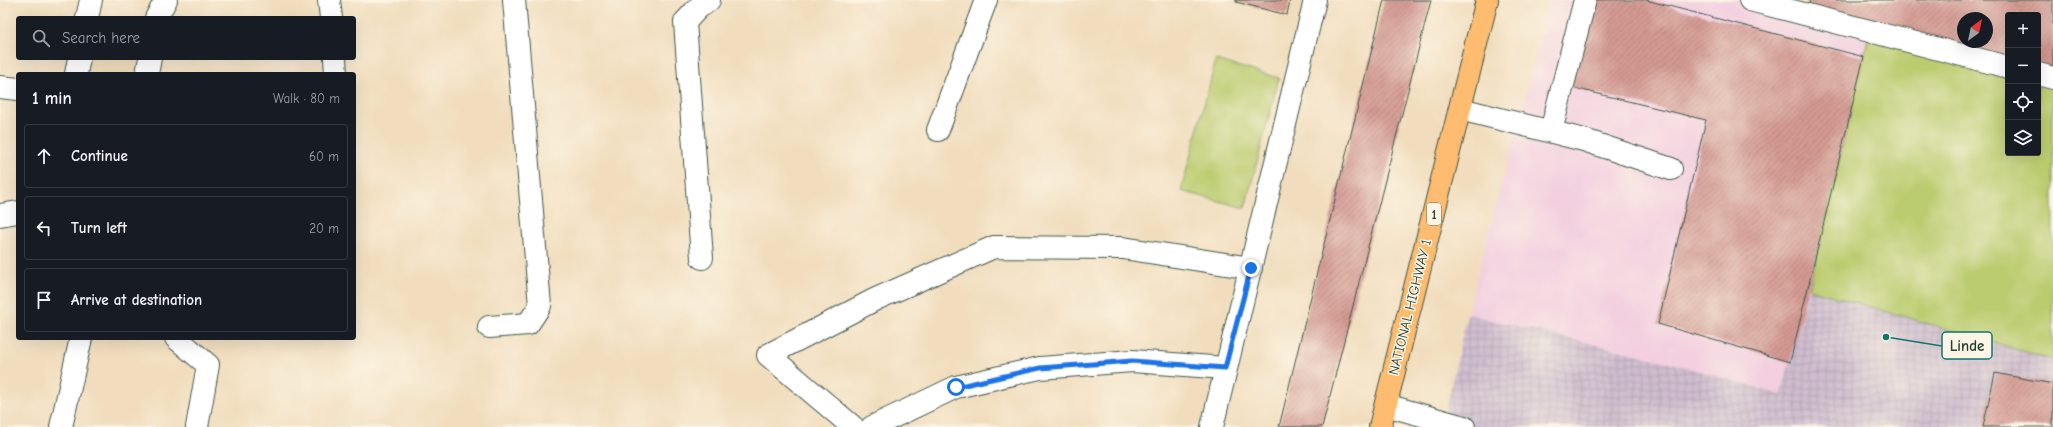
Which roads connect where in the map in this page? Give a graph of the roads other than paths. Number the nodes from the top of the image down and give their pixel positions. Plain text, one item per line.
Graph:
1 (91, 0) edge
2 (166, 0) edge
3 (329, 0) edge
4 (514, 0) edge
5 (709, 0) edge
6 (986, 0) edge
7 (1315, 0) edge
8 (1487, 0) edge
9 (1585, 0) edge
10 (1750, 0) edge
11 (87, 16) edge
12 (157, 16) edge
13 (331, 16) edge
14 (79, 60) edge
15 (150, 60) edge
16 (335, 60) edge
17 (2005, 65) edge
18 (76, 72) edge
19 (148, 72) edge
20 (336, 72) edge
21 (2041, 75) edge
22 (2053, 78) edge
23 (0, 86) edge
24 (16, 89) edge
25 (1460, 109) junction
26 (938, 130) dead end
27 (1551, 131) junction
28 (1671, 169) dead end
29 (16, 212) edge
30 (0, 215) edge
31 (702, 258) dead end
32 (1251, 268) junction
33 (488, 327) dead end
34 (81, 340) edge
35 (178, 340) edge
36 (1225, 368) junction
37 (1386, 405) junction
38 (61, 427) edge
39 (197, 427) edge
40 (853, 427) edge
41 (872, 427) edge
42 (1212, 427) edge
43 (1380, 427) edge
44 (1464, 427) edge

1 - 11 street
2 - 12 street
3 - 13 street
4 - 33 street
5 - 31 street
6 - 26 street
7 - 32 street
8 - 25 highway, NATIONAL HIGHWAY 1 / 1
9 - 27 street
10 - 17 street
14 - 18 street
15 - 19 street
16 - 20 street
21 - 22 street
23 - 24 street
25 - 27 street
25 - 37 highway, NATIONAL HIGHWAY 1 / 1
27 - 28 street
29 - 30 street
32 - 36 street
32 - 40 street
34 - 38 street
35 - 39 street
36 - 41 street
36 - 42 street
37 - 43 highway, NATIONAL HIGHWAY 1 / 1
37 - 44 street

